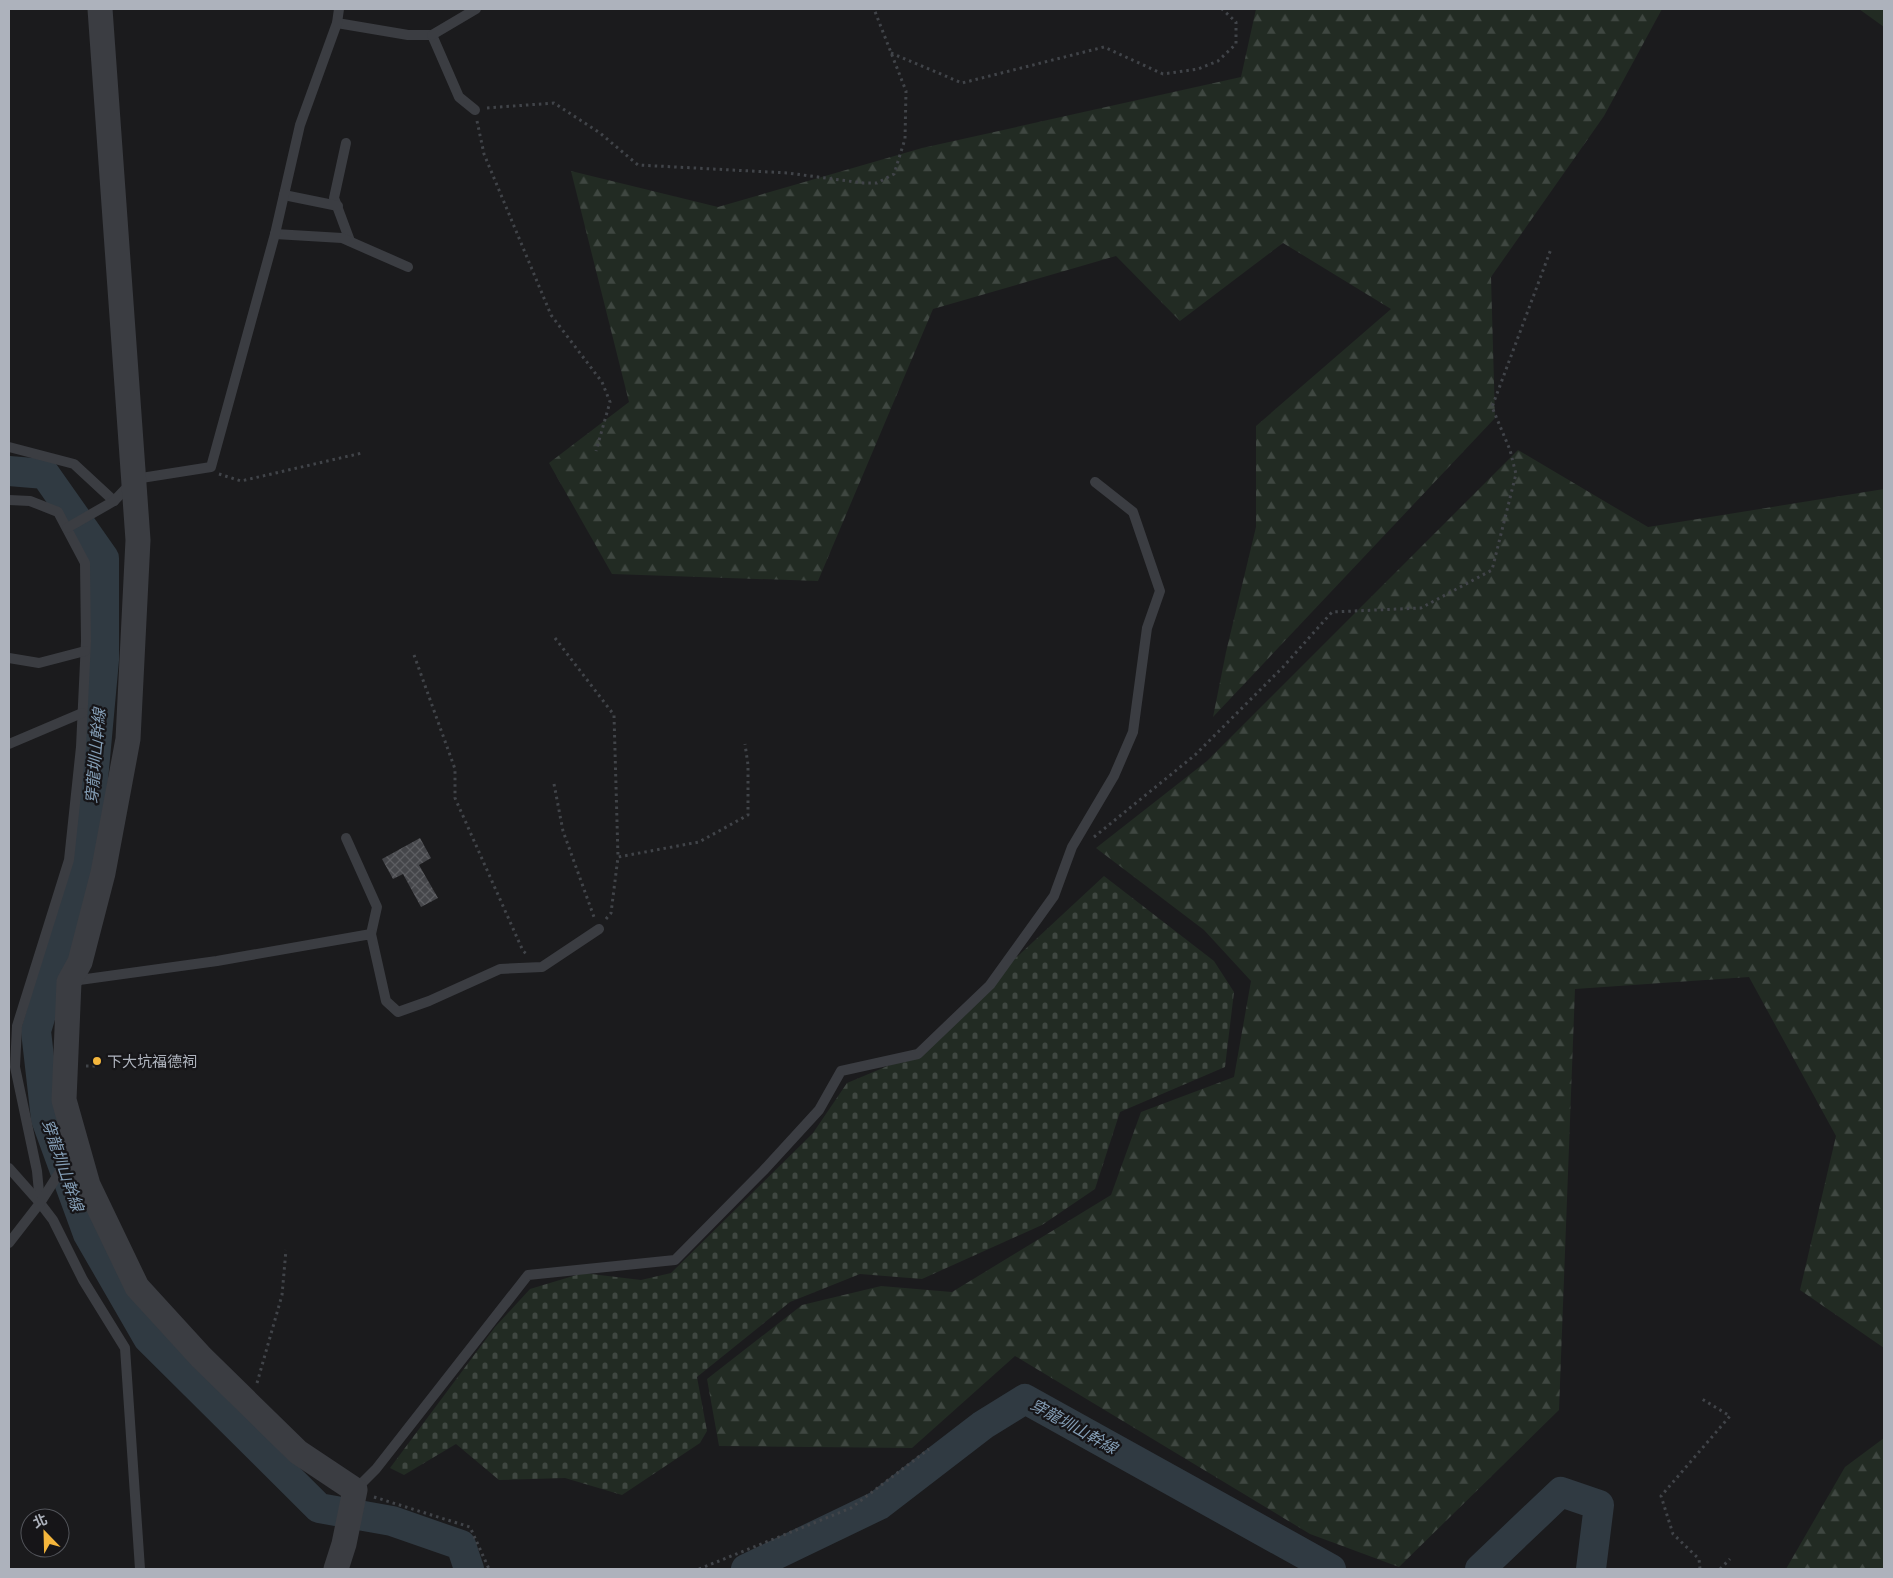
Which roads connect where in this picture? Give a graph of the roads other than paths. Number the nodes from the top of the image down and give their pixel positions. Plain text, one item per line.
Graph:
1 (100, 9) edge
2 (339, 9) edge
3 (476, 9) edge
4 (337, 23) junction
5 (432, 35) junction
6 (475, 110) road end
7 (346, 143) dead end
8 (284, 194) junction
9 (338, 206) junction
10 (275, 234) junction
11 (350, 241) junction
12 (408, 267) dead end
13 (9, 447) edge
14 (135, 479) junction
15 (1095, 482) dead end
16 (9, 500) edge
17 (114, 501) junction
18 (67, 528) junction
19 (85, 651) junction
20 (9, 658) edge
21 (82, 713) junction
22 (9, 744) edge
23 (346, 838) dead end
24 (599, 929) road end
25 (371, 934) junction
26 (69, 982) junction
27 (77, 1145) junction
28 (9, 1168) edge
29 (40, 1203) junction
30 (9, 1243) edge
31 (355, 1490) junction
32 (140, 1569) edge
33 (336, 1569) edge

1 - 14 street
2 - 4 lane
3 - 5 lane
4 - 5 lane
4 - 8 lane
5 - 6 lane
7 - 9 lane
8 - 9 lane
8 - 10 lane
9 - 11 lane
10 - 11 lane
10 - 14 lane
11 - 12 lane
13 - 17 lane
14 - 17 lane
14 - 26 street
15 - 31 lane
16 - 18 lane
17 - 18 lane
18 - 19 lane
19 - 20 lane
19 - 21 lane
21 - 22 lane
21 - 29 lane
23 - 25 lane
24 - 25 lane
25 - 26 lane
26 - 27 street
27 - 29 lane
27 - 31 street
28 - 29 lane
29 - 30 lane
29 - 32 lane
31 - 33 street

